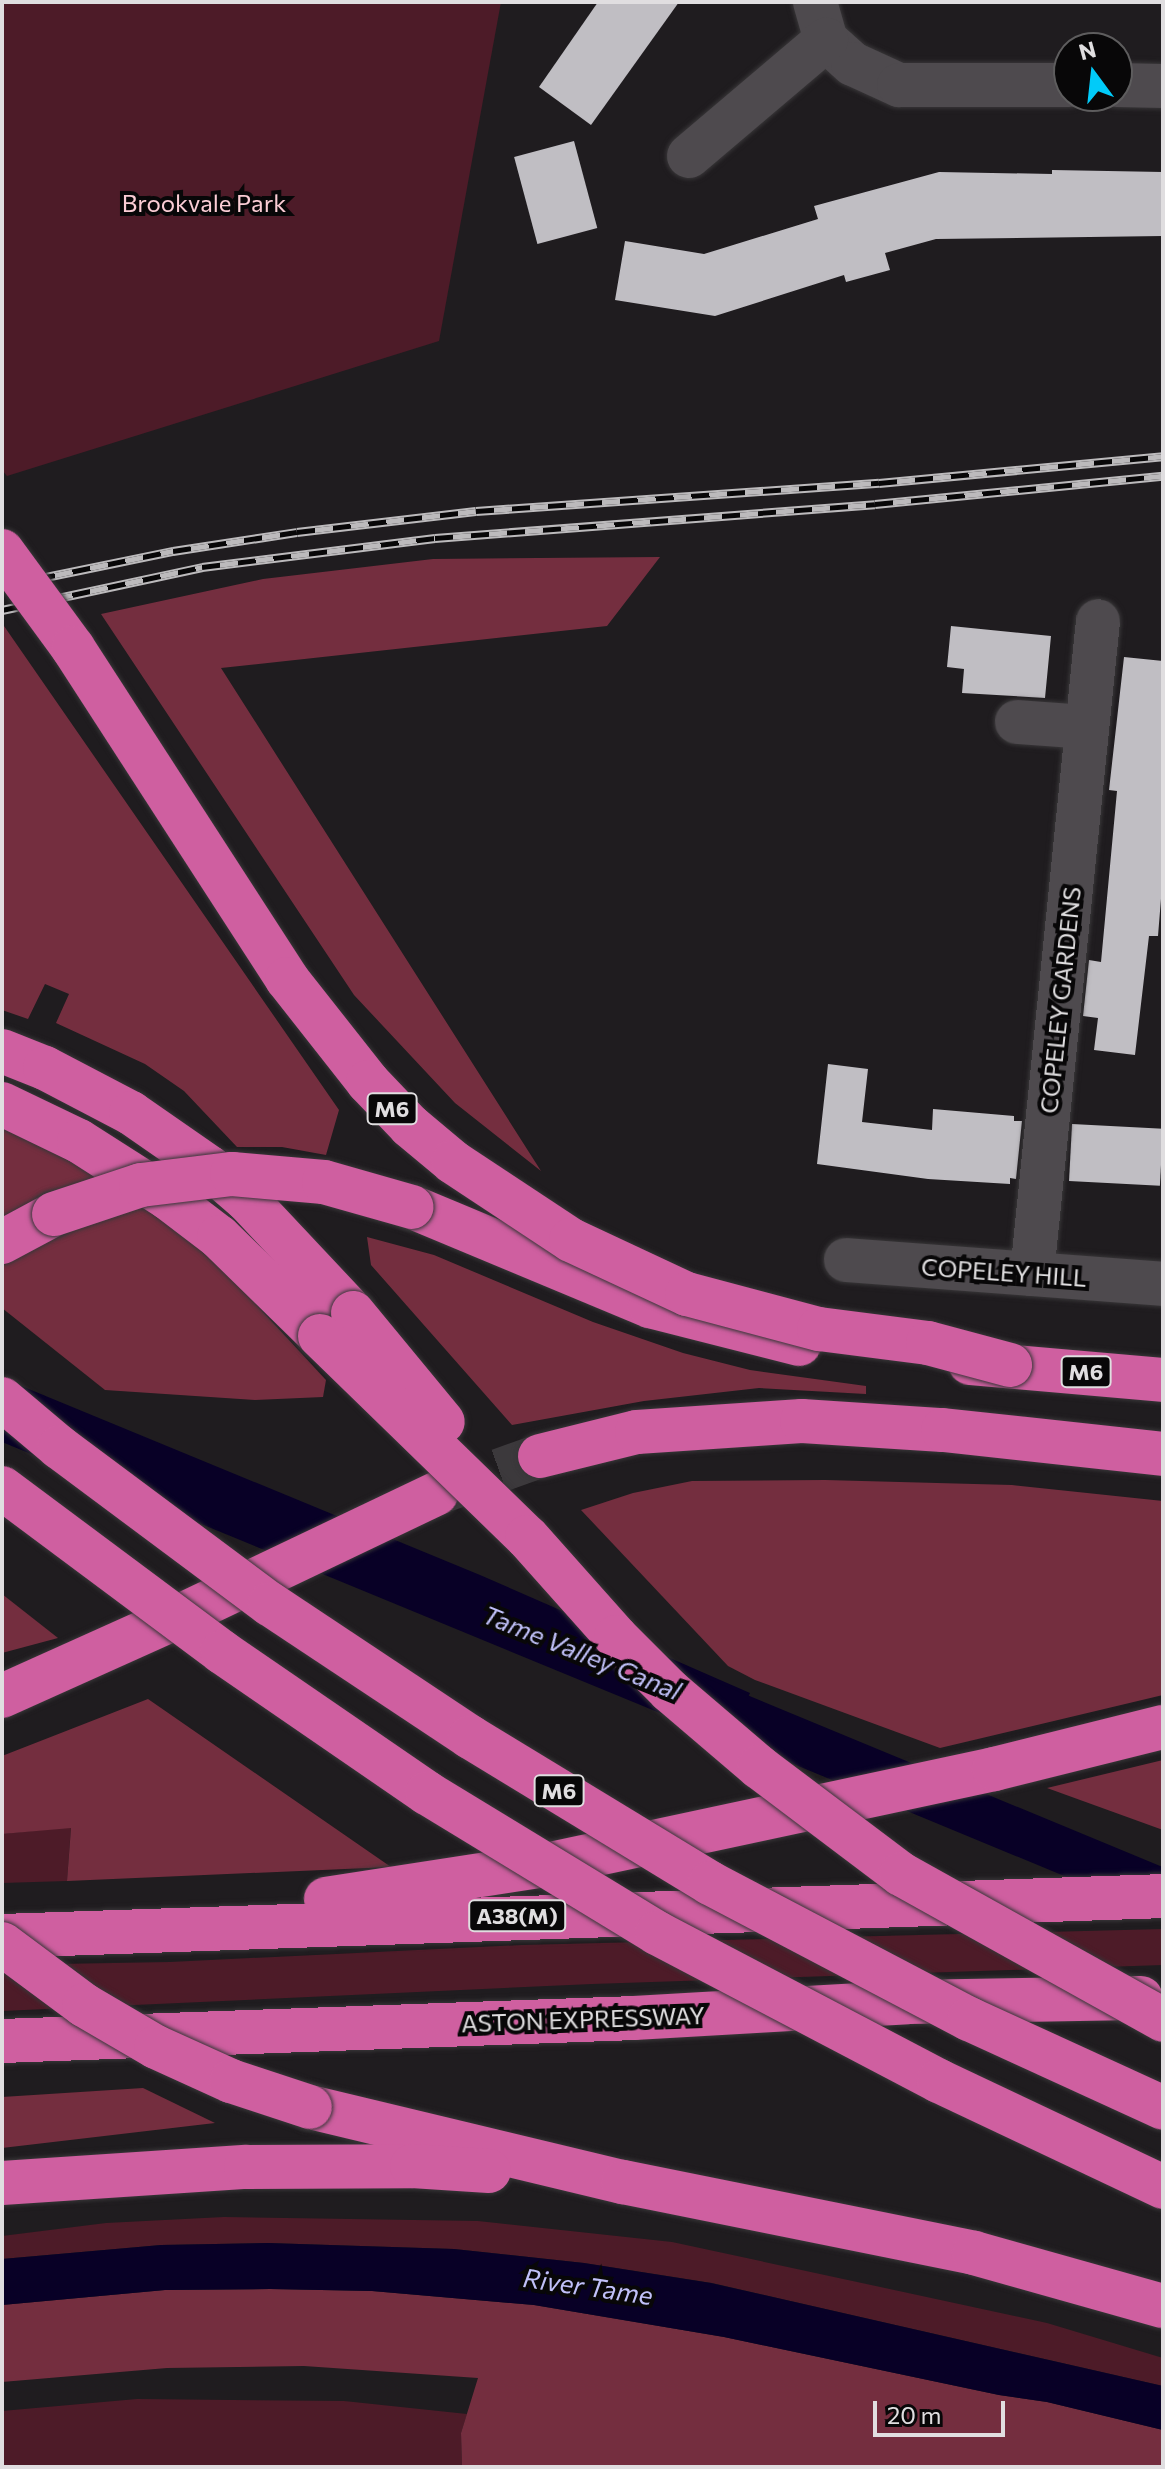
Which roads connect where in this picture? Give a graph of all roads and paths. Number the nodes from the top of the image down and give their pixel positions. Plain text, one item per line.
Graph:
1 (820, 21) edge
2 (1053, 85) edge
3 (1133, 85) edge
4 (1163, 86) edge
5 (689, 156) dead end
6 (2, 551) edge
7 (1098, 621) dead end
8 (1017, 722) dead end
9 (1087, 727) junction
10 (2, 1051) edge
11 (2, 1104) edge
12 (2, 1242) edge
13 (846, 1260) dead end
14 (1032, 1274) junction
15 (1163, 1284) edge
16 (337, 1324) junction
17 (1010, 1365) junction
18 (1163, 1380) edge
19 (2, 1399) edge
20 (1163, 1454) edge
21 (540, 1456) tunnel mouth
22 (2, 1488) edge
23 (419, 1502) tunnel mouth
24 (2, 1696) edge
25 (1163, 1727) edge
26 (1163, 1896) edge
27 (46, 1934) junction
28 (2, 1936) edge
29 (2, 1944) edge
30 (1163, 1997) edge
31 (1163, 2020) edge
32 (2, 2041) edge
33 (1163, 2108) edge
34 (623, 2182) junction
35 (2, 2183) edge
36 (1163, 2187) edge
37 (1163, 2306) edge

1 - 2 street
1 - 5 street
3 - 4 street
6 - 17 highway, M6, bridge
7 - 9 street, COPELEY GARDENS
8 - 9 street
9 - 14 street, COPELEY GARDENS
10 - 16 highway
11 - 16 highway
12 - 17 highway, M6, bridge
13 - 14 street, COPELEY HILL
14 - 15 street, COPELEY HILL
16 - 31 highway, bridge
17 - 18 highway, M6
19 - 33 highway, M6, bridge
20 - 21 highway
22 - 36 highway, bridge
23 - 24 highway
25 - 27 highway, A38(M), bridge
26 - 27 highway, A38(M)
27 - 28 highway, A38(M)
29 - 34 highway, bridge
30 - 32 highway, ASTON EXPRESSWAY, bridge
34 - 35 highway
34 - 37 highway

